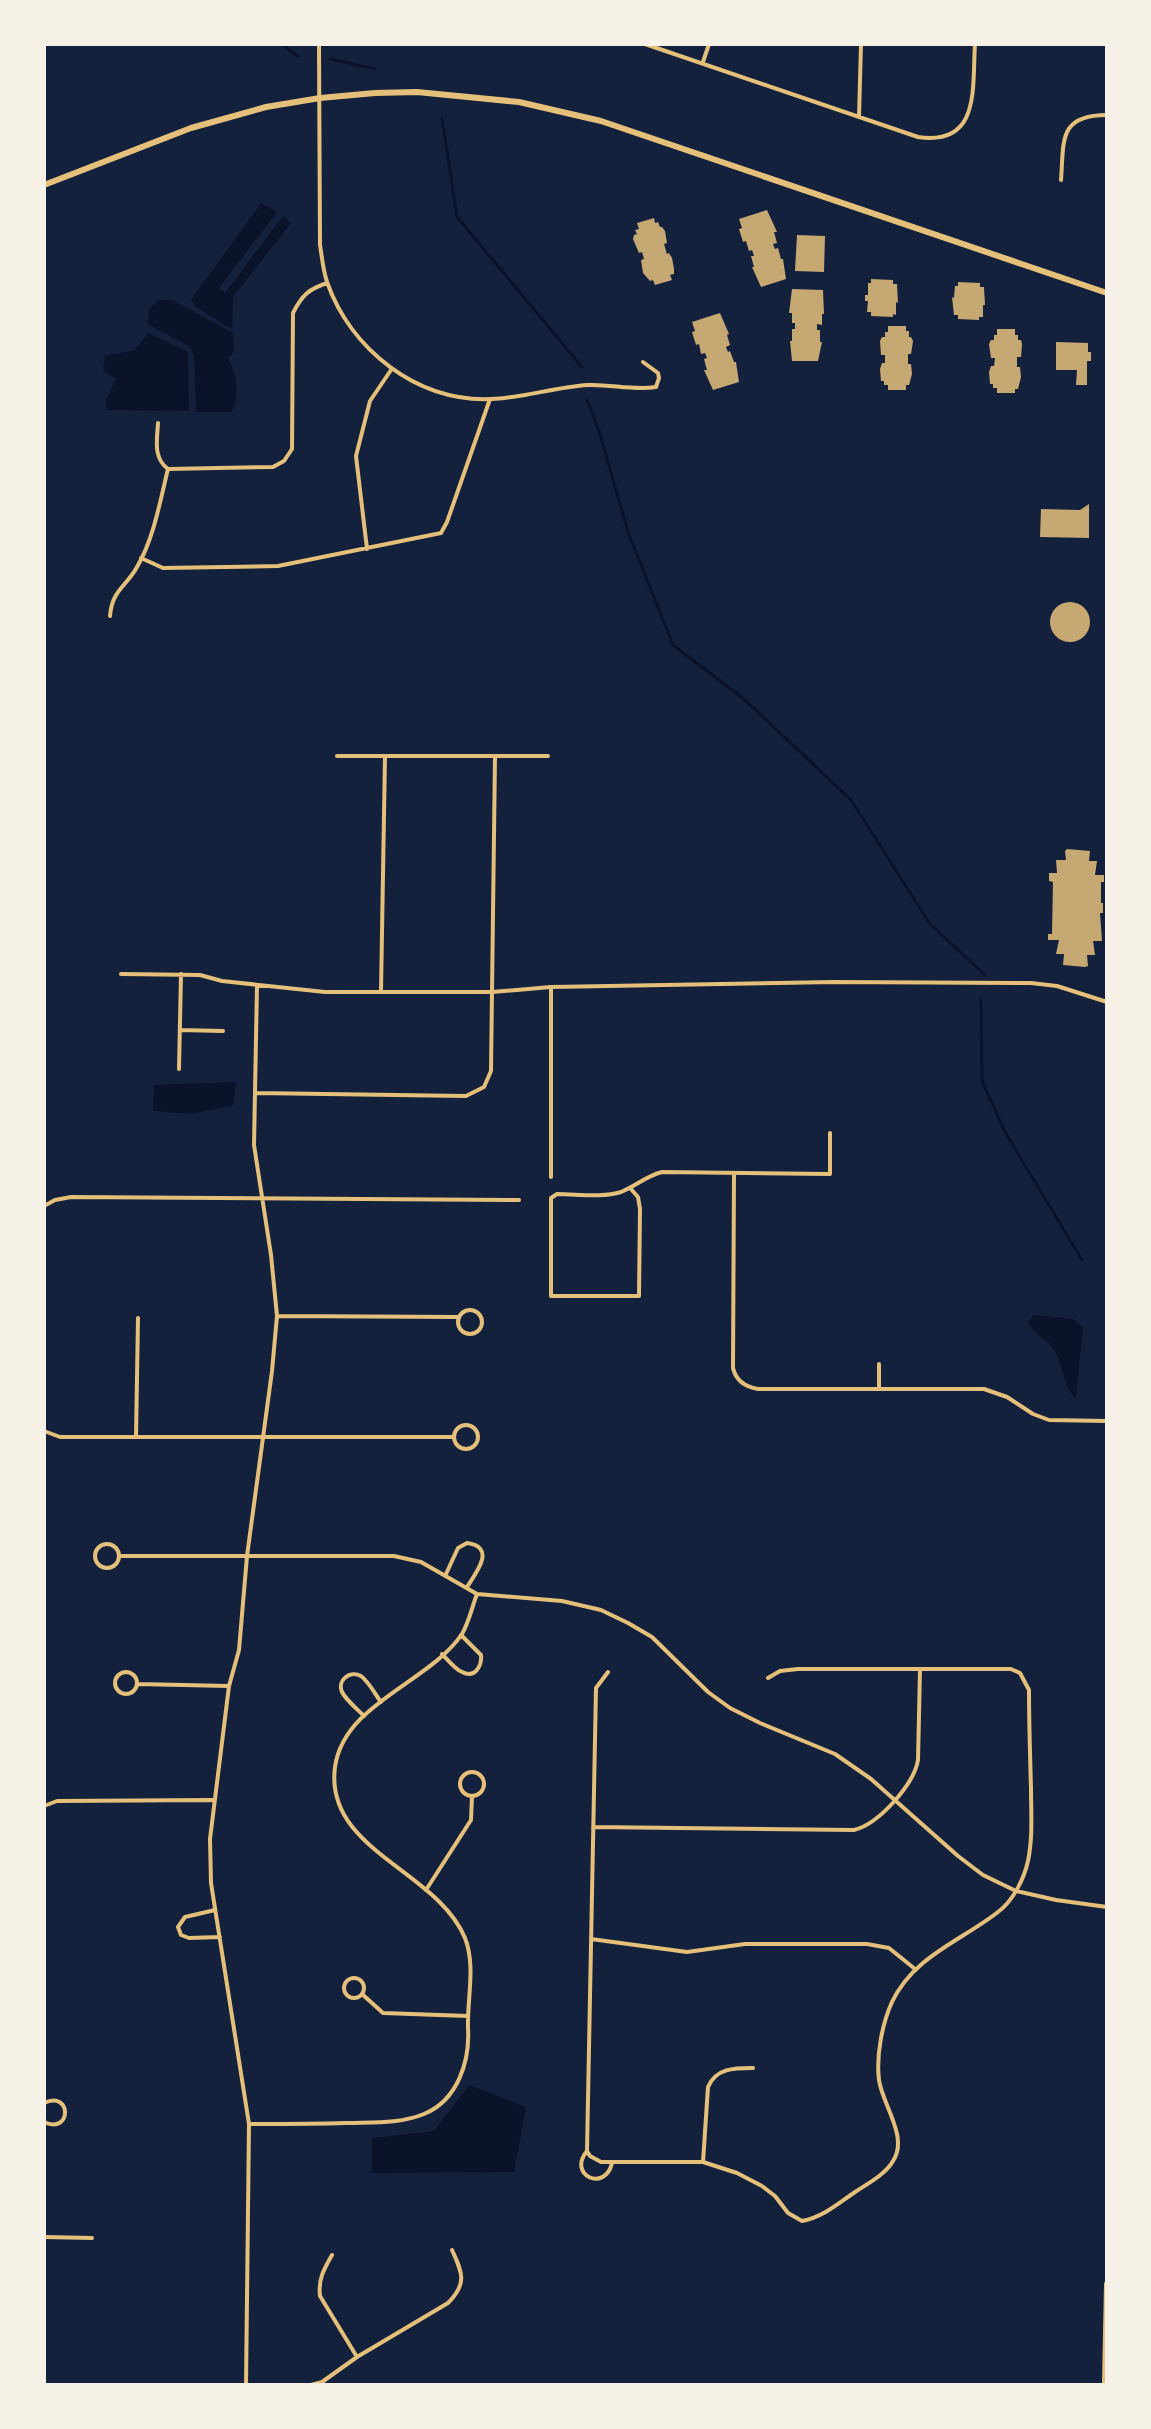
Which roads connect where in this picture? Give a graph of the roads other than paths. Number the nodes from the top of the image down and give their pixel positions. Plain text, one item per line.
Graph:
1 (319, 44) edge
2 (645, 44) edge
3 (709, 44) edge
4 (861, 44) edge
5 (975, 44) edge
6 (703, 62) junction
7 (320, 98) junction
8 (1107, 115) edge
9 (859, 117) junction
10 (1061, 180) dead end
11 (44, 185) edge
12 (327, 283) junction
13 (1107, 293) edge
14 (643, 362) dead end
15 (391, 370) junction
16 (490, 399) junction
17 (158, 423) dead end
18 (168, 469) junction
19 (367, 549) junction
20 (141, 558) junction
21 (110, 616) dead end
22 (337, 756) dead end
23 (385, 756) junction
24 (495, 756) junction
25 (548, 756) dead end
26 (121, 974) dead end
27 (181, 974) junction
28 (257, 985) junction
29 (551, 987) junction
30 (381, 992) junction
31 (492, 992) junction
32 (1107, 1002) edge
33 (180, 1030) junction
34 (223, 1031) dead end
35 (179, 1069) dead end
36 (255, 1093) junction
37 (830, 1133) dead end
38 (734, 1173) junction
39 (551, 1177) dead end
40 (630, 1188) junction
41 (263, 1198) junction
42 (519, 1200) dead end
43 (44, 1206) edge
44 (277, 1316) junction
45 (459, 1317) junction
46 (138, 1318) dead end
47 (879, 1364) dead end
48 (879, 1389) junction
49 (1107, 1421) edge
50 (44, 1431) edge
51 (136, 1437) junction
52 (454, 1437) junction
53 (261, 1438) junction
54 (119, 1556) junction
55 (247, 1556) junction
56 (446, 1574) junction
57 (466, 1588) junction
58 (477, 1594) junction
59 (461, 1635) junction
60 (442, 1654) junction
61 (920, 1670) junction
62 (608, 1672) dead end
63 (768, 1678) dead end
64 (137, 1684) junction
65 (229, 1686) junction
66 (381, 1702) junction
67 (364, 1716) junction
68 (472, 1796) junction
69 (894, 1799) junction
70 (214, 1800) junction
71 (44, 1806) edge
72 (593, 1827) junction
73 (426, 1890) junction
74 (1016, 1891) junction
75 (1107, 1907) edge
76 (215, 1910) junction
77 (220, 1937) junction
78 (591, 1939) junction
79 (915, 1969) junction
80 (362, 1994) junction
81 (468, 2016) junction
82 (753, 2068) dead end
83 (44, 2103) edge
84 (44, 2122) edge
85 (249, 2124) junction
86 (587, 2151) junction
87 (703, 2162) junction
88 (612, 2163) junction
89 (44, 2237) edge
90 (92, 2238) dead end
91 (452, 2250) dead end
92 (332, 2255) dead end
93 (1107, 2284) edge
94 (357, 2357) junction
95 (182, 2385) edge
96 (189, 2385) edge
97 (246, 2385) edge
98 (311, 2385) edge
99 (1105, 2385) edge

1 - 7 street
2 - 6 street
3 - 6 street
4 - 9 street
5 - 9 street
6 - 9 street
7 - 11 main road
7 - 12 street
7 - 13 main road
8 - 10 street
12 - 15 street
12 - 18 street
14 - 16 street
15 - 16 street
15 - 19 street
16 - 19 street
17 - 18 street
18 - 20 street
19 - 20 street
20 - 21 street
22 - 23 street
23 - 24 street
23 - 30 street
24 - 25 street
24 - 31 street
26 - 27 street
27 - 28 street
27 - 33 street
28 - 30 street
28 - 36 street
29 - 31 street
29 - 32 street
29 - 39 street
30 - 31 street
31 - 36 street
33 - 34 street
33 - 35 street
36 - 41 street
37 - 38 street
38 - 40 street
38 - 48 street
40 - 40 street
41 - 42 street
41 - 43 street
41 - 44 street
44 - 45 street
44 - 53 street
45 - 45 street
46 - 51 street
47 - 48 street
48 - 49 street
50 - 51 street
51 - 53 street
52 - 52 street
52 - 53 street
53 - 55 street
54 - 54 street
54 - 55 street
55 - 56 street
55 - 65 street
56 - 57 street
56 - 57 street
57 - 58 street
58 - 59 street
58 - 69 street
59 - 60 street
59 - 60 street
60 - 66 street
61 - 63 street
61 - 69 street
61 - 74 street
62 - 72 street
64 - 64 street
64 - 65 street
65 - 70 street
66 - 67 street
66 - 67 street
67 - 73 street
68 - 68 street
68 - 73 street
69 - 72 street
69 - 74 street
70 - 71 street
70 - 76 street
72 - 78 street
73 - 81 street
74 - 75 street
74 - 79 street
76 - 77 street
76 - 77 street
77 - 85 street
78 - 79 street
78 - 86 street
79 - 87 street
80 - 80 street
80 - 81 street
81 - 85 street
82 - 87 street
83 - 84 street
85 - 97 street
86 - 88 street
86 - 88 street
87 - 88 street
89 - 90 street
91 - 94 street
92 - 94 street
93 - 99 main road
94 - 98 street
95 - 96 street

